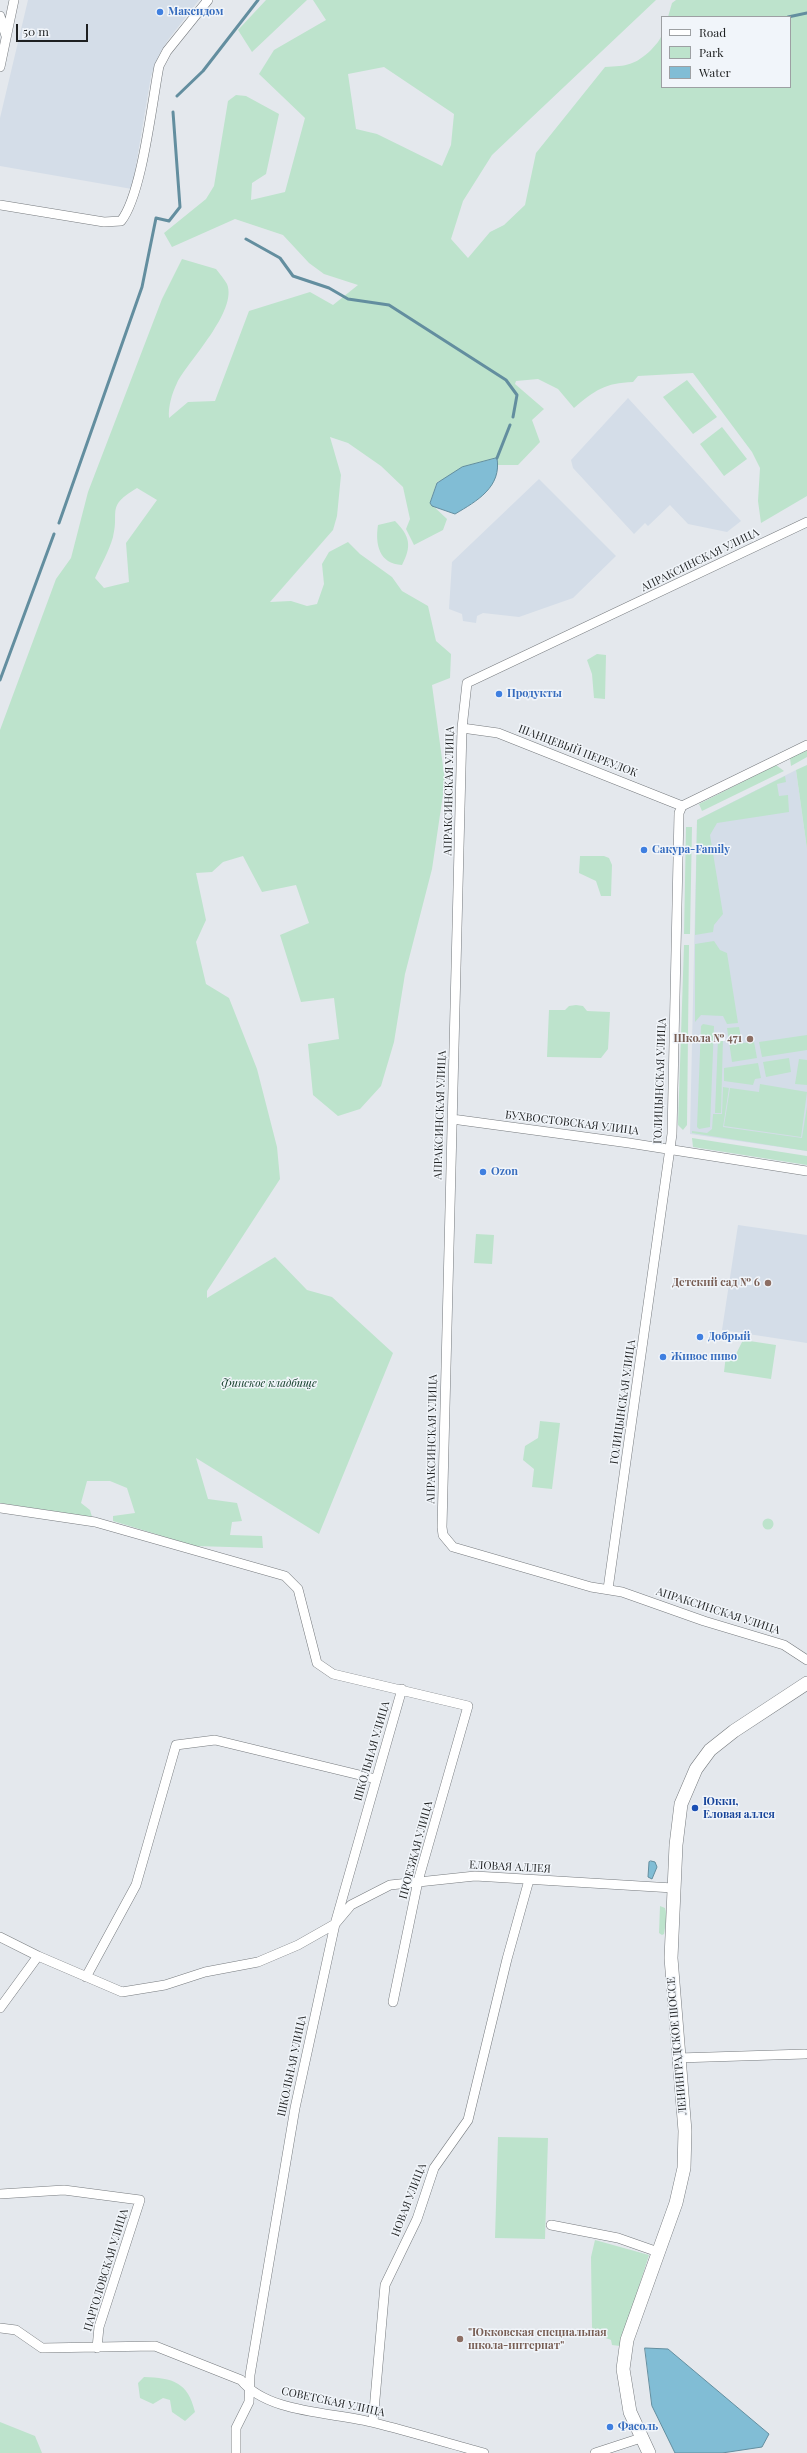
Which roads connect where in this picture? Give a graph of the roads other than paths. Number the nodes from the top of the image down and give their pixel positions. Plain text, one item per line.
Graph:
1 (14, 0) edge
2 (208, 0) edge
3 (0, 16) edge
4 (6, 37) junction
5 (0, 67) edge
6 (0, 205) edge
7 (807, 522) edge
8 (462, 728) junction
9 (807, 745) edge
10 (682, 806) junction
11 (452, 1119) junction
12 (670, 1149) junction
13 (807, 1171) edge
14 (0, 1508) edge
15 (608, 1589) junction
16 (807, 1660) edge
17 (807, 1683) edge
18 (402, 1689) junction
19 (376, 1779) junction
20 (529, 1880) junction
21 (418, 1881) junction
22 (673, 1888) junction
23 (335, 1924) junction
24 (0, 1937) edge
25 (38, 1956) junction
26 (86, 1977) junction
27 (393, 2002) dead end
28 (0, 2008) edge
29 (805, 2054) dead end
30 (678, 2058) junction
31 (0, 2194) edge
32 (551, 2225) dead end
33 (658, 2252) junction
34 (0, 2328) edge
35 (97, 2348) junction
36 (249, 2390) junction
37 (373, 2422) junction
38 (640, 2438) junction
39 (236, 2453) edge
40 (484, 2453) edge
41 (595, 2453) edge
42 (649, 2453) edge

1 - 4 street
2 - 6 street
3 - 4 street
4 - 5 street
7 - 8 street, АПРАКСИНСКАЯ УЛИЦА
8 - 10 street, ШАНЦЕВЫЙ ПЕРЕУЛОК
8 - 11 street, АПРАКСИНСКАЯ УЛИЦА
9 - 10 street
10 - 12 street, ГОЛИЦЫНСКАЯ УЛИЦА
11 - 12 street, БУХВОСТОВСКАЯ УЛИЦА
11 - 15 street, АПРАКСИНСКАЯ УЛИЦА
12 - 13 street, БУХВОСТОВСКАЯ УЛИЦА
12 - 15 street, ГОЛИЦЫНСКАЯ УЛИЦА
14 - 18 street
15 - 16 street, АПРАКСИНСКАЯ УЛИЦА
17 - 22 main road, ЛЕНИНГРАДСКОЕ ШОССЕ
18 - 19 street, ШКОЛЬНАЯ УЛИЦА
18 - 21 street, ПРОЕЗЖАЯ УЛИЦА
19 - 23 street, ШКОЛЬНАЯ УЛИЦА
19 - 26 street
20 - 21 street, ЕЛОВАЯ АЛЛЕЯ
20 - 22 street, ЕЛОВАЯ АЛЛЕЯ
20 - 37 street, НОВАЯ УЛИЦА
21 - 23 street, ЕЛОВАЯ АЛЛЕЯ
21 - 27 street, ПРОЕЗЖАЯ УЛИЦА
22 - 30 main road, ЛЕНИНГРАДСКОЕ ШОССЕ
23 - 26 street
23 - 36 street, ШКОЛЬНАЯ УЛИЦА
24 - 25 street
25 - 26 street
25 - 28 street
29 - 30 street
30 - 33 main road, ЛЕНИНГРАДСКОЕ ШОССЕ
31 - 35 street, ПАРГОЛОВСКАЯ УЛИЦА
32 - 33 street
33 - 38 main road, ЛЕНИНГРАДСКОЕ ШОССЕ
34 - 35 street, СОВЕТСКАЯ УЛИЦА
35 - 36 street, СОВЕТСКАЯ УЛИЦА
36 - 37 street, СОВЕТСКАЯ УЛИЦА
36 - 39 street, ШКОЛЬНАЯ УЛИЦА
37 - 40 street, СОВЕТСКАЯ УЛИЦА
38 - 41 street
38 - 42 main road, ЛЕНИНГРАДСКОЕ ШОССЕ

